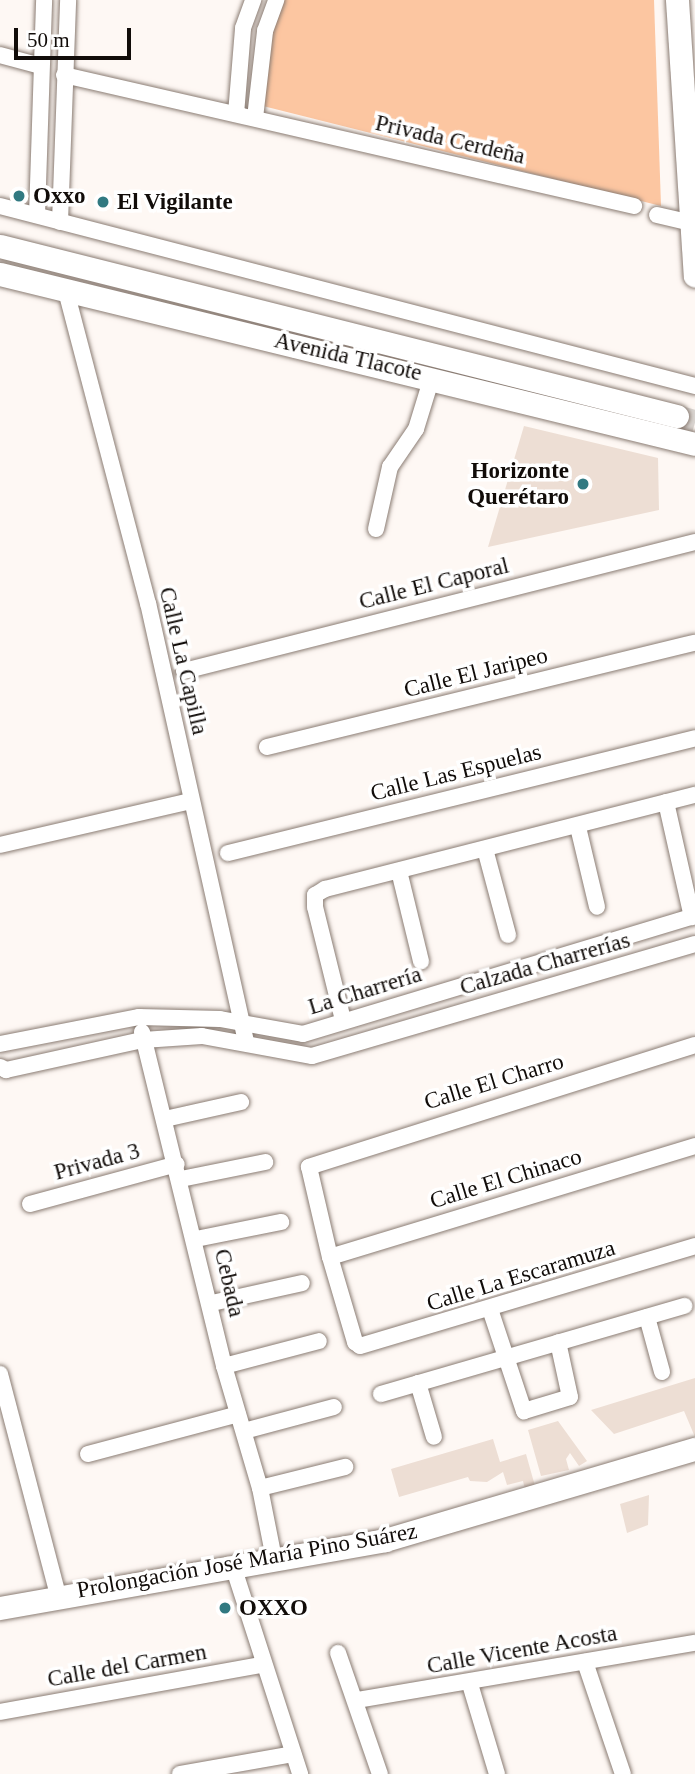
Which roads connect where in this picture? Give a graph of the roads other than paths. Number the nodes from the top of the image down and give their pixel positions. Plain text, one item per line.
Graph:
1 (44, 0) edge
2 (68, 0) edge
3 (253, 0) edge
4 (276, 0) edge
5 (677, 0) edge
6 (0, 55) edge
7 (41, 66) junction
8 (64, 75) junction
9 (690, 99) edge
10 (236, 114) junction
11 (256, 118) junction
12 (0, 206) edge
13 (634, 206) dead end
14 (692, 212) edge
15 (37, 215) junction
16 (657, 215) dead end
17 (60, 222) junction
18 (0, 246) edge
19 (0, 274) edge
20 (695, 275) edge
21 (66, 291) junction
22 (432, 377) junction
23 (695, 386) edge
24 (677, 416) tunnel mouth
25 (695, 444) edge
26 (376, 529) dead end
27 (695, 542) edge
28 (695, 643) edge
29 (184, 671) dead end
30 (695, 738) edge
31 (267, 747) dead end
32 (695, 795) edge
33 (191, 801) junction
34 (666, 802) junction
35 (578, 827) junction
36 (0, 845) edge
37 (485, 849) junction
38 (228, 853) dead end
39 (398, 872) junction
40 (597, 907) dead end
41 (693, 917) edge
42 (508, 934) dead end
43 (695, 944) edge
44 (421, 961) dead end
45 (139, 1017) junction
46 (343, 1020) junction
47 (245, 1023) junction
48 (144, 1040) junction
49 (246, 1043) junction
50 (0, 1044) edge
51 (695, 1045) edge
52 (0, 1067) edge
53 (241, 1102) dead end
54 (165, 1119) junction
55 (695, 1146) edge
56 (265, 1161) dead end
57 (179, 1172) junction
58 (30, 1204) dead end
59 (281, 1222) dead end
60 (196, 1239) junction
61 (695, 1246) edge
62 (330, 1257) junction
63 (302, 1283) dead end
64 (212, 1303) junction
65 (684, 1306) dead end
66 (491, 1308) junction
67 (647, 1317) junction
68 (318, 1341) dead end
69 (558, 1342) junction
70 (508, 1357) junction
71 (224, 1366) junction
72 (662, 1372) dead end
73 (418, 1383) junction
74 (1, 1385) edge
75 (381, 1394) dead end
76 (334, 1407) dead end
77 (238, 1414) junction
78 (244, 1431) junction
79 (433, 1437) dead end
80 (695, 1449) edge
81 (88, 1454) dead end
82 (345, 1467) dead end
83 (260, 1488) junction
84 (274, 1559) junction
85 (233, 1566) junction
86 (58, 1595) junction
87 (0, 1608) edge
88 (695, 1643) edge
89 (338, 1653) dead end
90 (585, 1662) junction
91 (262, 1665) junction
92 (470, 1684) junction
93 (357, 1700) junction
94 (0, 1712) edge
95 (293, 1754) junction
96 (180, 1774) edge
97 (300, 1774) edge
98 (380, 1774) edge
99 (497, 1774) edge
100 (623, 1774) edge

1 - 7 street
2 - 8 street
3 - 10 street
4 - 11 street
5 - 9 main road
6 - 7 street
7 - 15 street
8 - 10 street, Privada Cerdeña
8 - 17 street
9 - 14 main road
10 - 11 street, Privada Cerdeña
11 - 13 street, Privada Cerdeña
12 - 15 street
14 - 16 street
14 - 20 main road
15 - 17 street
17 - 23 street
18 - 24 main road, Avenida Tlacote
19 - 21 main road, Avenida Tlacote
21 - 22 main road, Avenida Tlacote
21 - 33 street, Calle La Capilla
22 - 25 main road, Avenida Tlacote
22 - 26 street
27 - 29 street, Calle El Caporal
28 - 31 street, Calle El Jaripeo
30 - 38 street, Calle Las Espuelas
32 - 34 street
33 - 36 street
33 - 47 street, Calle La Capilla
34 - 35 street
34 - 41 street
35 - 37 street
35 - 40 street
37 - 39 street
37 - 42 street
39 - 44 street
39 - 46 street
41 - 46 street, La Charrería
43 - 49 street, Calzada Charrerías
45 - 47 street, La Charrería
45 - 48 street, Cebada
45 - 50 street, La Charrería
46 - 47 street, La Charrería
47 - 49 street, Calle La Capilla
48 - 49 street, Calzada Charrerías
48 - 52 street
48 - 54 street, Cebada
51 - 62 street, Calle El Charro
53 - 54 street
54 - 57 street, Cebada
55 - 62 street, Calle El Chinaco
56 - 57 street, Privada 3
57 - 58 street, Privada 3
57 - 60 street, Cebada
59 - 60 street
60 - 64 street, Cebada
61 - 66 street, Calle La Escaramuza
62 - 66 street, Calle La Escaramuza
63 - 64 street
64 - 71 street, Cebada
65 - 67 street
66 - 70 street
67 - 69 street
67 - 72 street
68 - 71 street
69 - 70 street
69 - 70 street
70 - 73 street
71 - 77 street, Cebada
73 - 75 street
73 - 79 street
74 - 86 street
76 - 78 street
77 - 78 street, Cebada
77 - 81 street
78 - 83 street, Cebada
80 - 84 main road, Prolongación José María Pino Suárez
82 - 83 street
83 - 84 street, Cebada
84 - 85 main road, Prolongación José María Pino Suárez
85 - 86 main road, Prolongación José María Pino Suárez
85 - 91 street
86 - 87 main road, Prolongación José María Pino Suárez
88 - 90 street, Calle Vicente Acosta
89 - 93 street
90 - 92 street, Calle Vicente Acosta
90 - 100 street
91 - 94 street, Calle del Carmen
91 - 95 street
92 - 93 street, Calle Vicente Acosta
92 - 99 street
93 - 98 street
95 - 96 street
95 - 97 street

